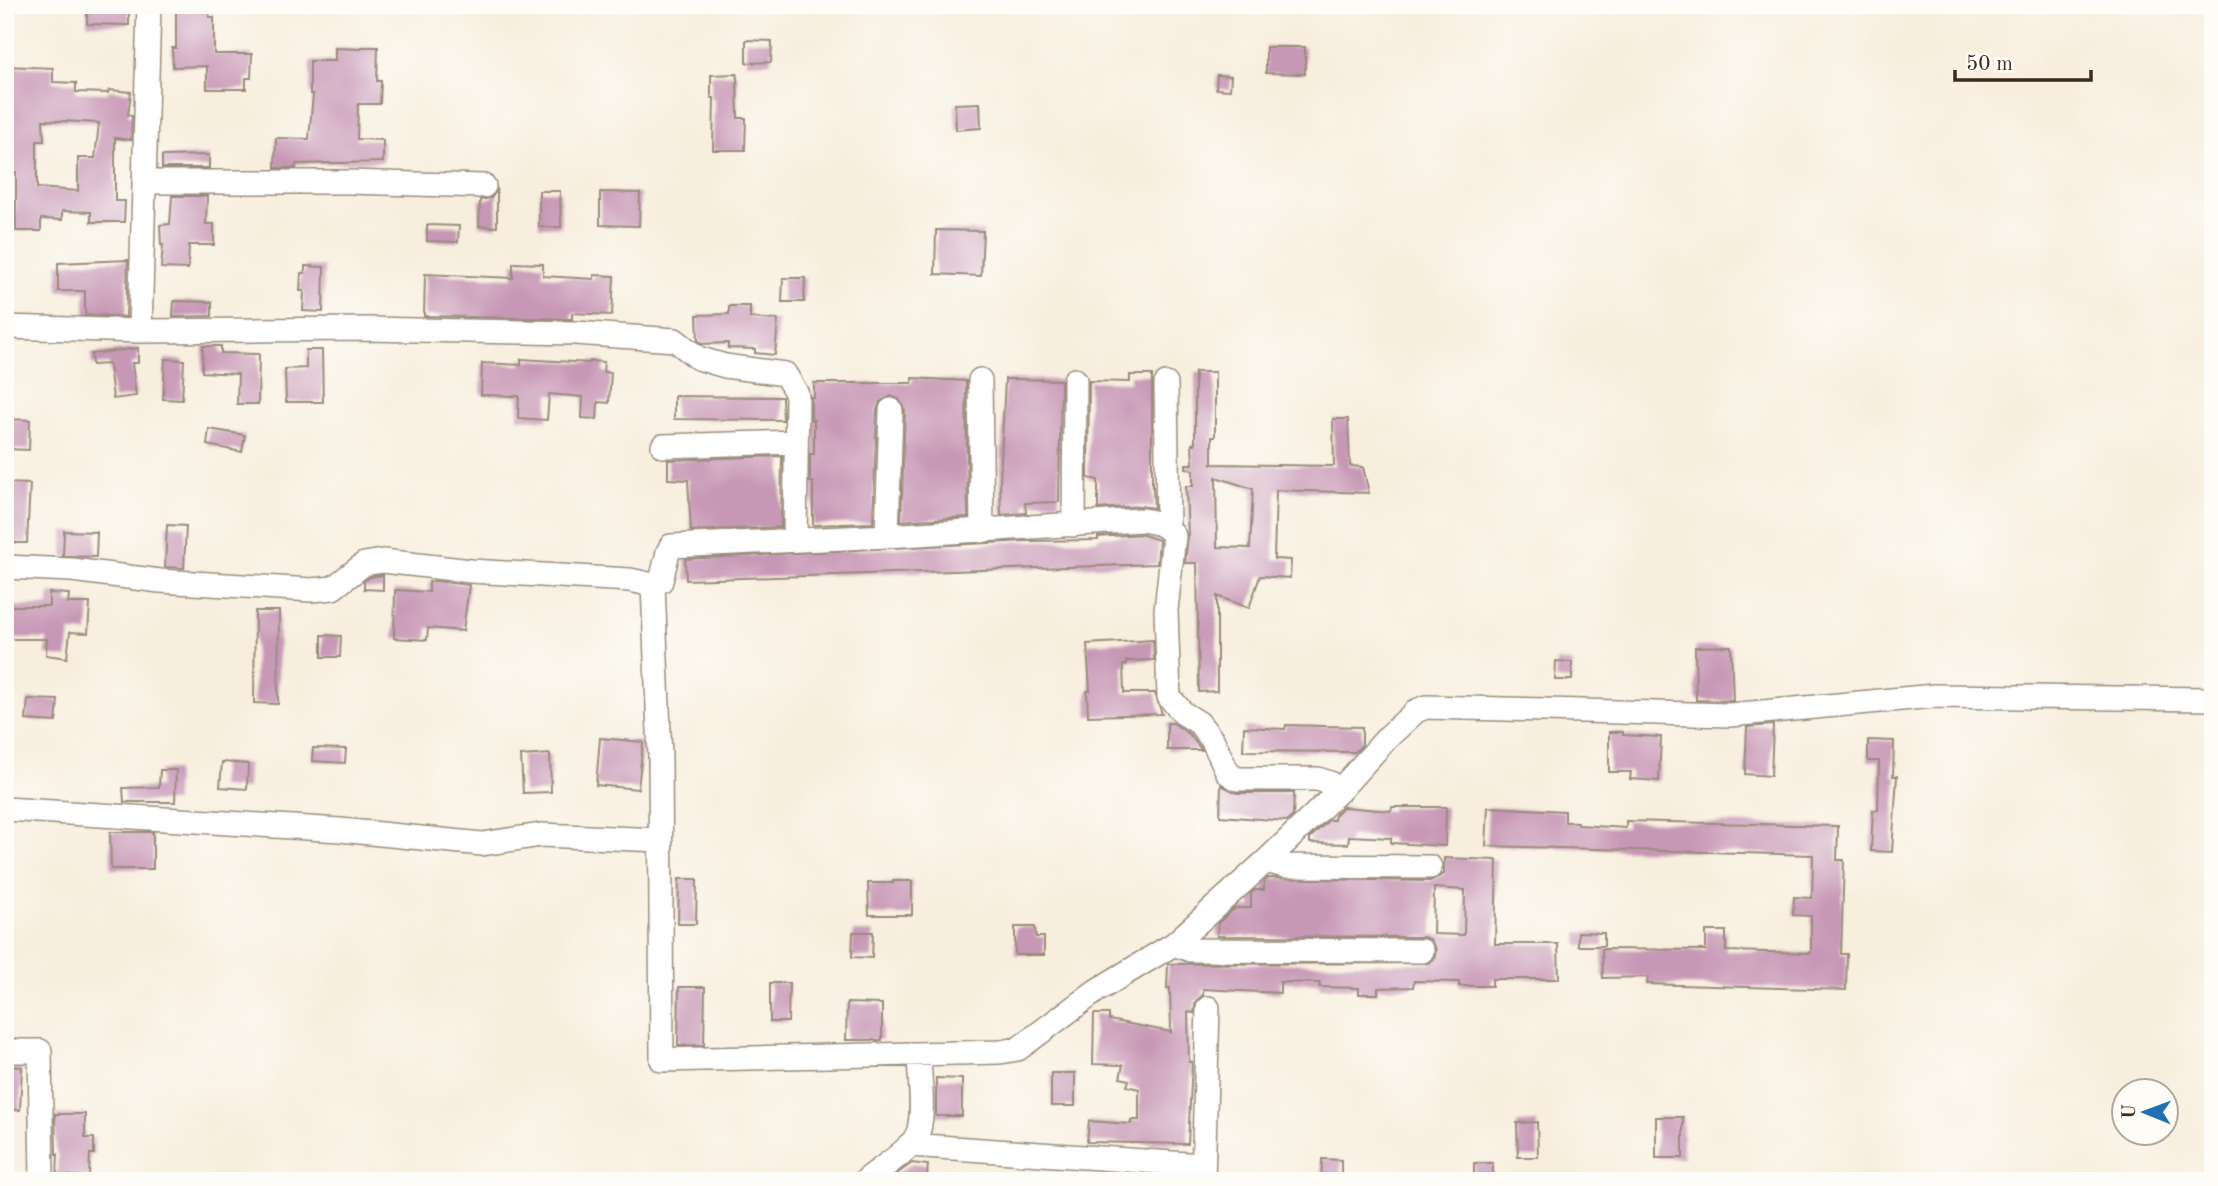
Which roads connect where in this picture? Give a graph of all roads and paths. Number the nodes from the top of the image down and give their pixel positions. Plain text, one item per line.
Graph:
1 (149, 5) edge
2 (144, 182) junction
3 (484, 186) dead end
4 (5, 327) edge
5 (140, 331) junction
6 (980, 380) dead end
7 (1075, 380) dead end
8 (1166, 384) dead end
9 (891, 410) dead end
10 (796, 442) junction
11 (663, 446) dead end
12 (1074, 525) junction
13 (1168, 528) junction
14 (982, 531) junction
15 (887, 536) junction
16 (795, 540) junction
17 (5, 567) edge
18 (653, 585) junction
19 (2213, 699) edge
20 (1339, 791) junction
21 (5, 809) edge
22 (660, 840) junction
23 (1266, 861) junction
24 (1430, 867) dead end
25 (1174, 944) junction
26 (1422, 951) dead end
27 (1208, 1008) dead end
28 (5, 1051) edge
29 (919, 1054) junction
30 (909, 1145) junction
31 (1203, 1173) edge
32 (42, 1181) edge
33 (865, 1181) edge

1 - 2 street
2 - 3 street
2 - 5 street
4 - 5 street
5 - 10 street
6 - 14 street
7 - 12 street
8 - 13 street
9 - 15 street
10 - 11 street
10 - 16 street
12 - 13 street
12 - 14 street
13 - 20 street
14 - 15 street
15 - 16 street
16 - 18 street
17 - 18 street
18 - 22 street
19 - 20 street
20 - 23 street
21 - 22 street
22 - 29 street
23 - 24 street
23 - 25 street
25 - 26 street
25 - 29 street
27 - 31 street
28 - 32 street
29 - 30 street
30 - 31 street
30 - 33 street

